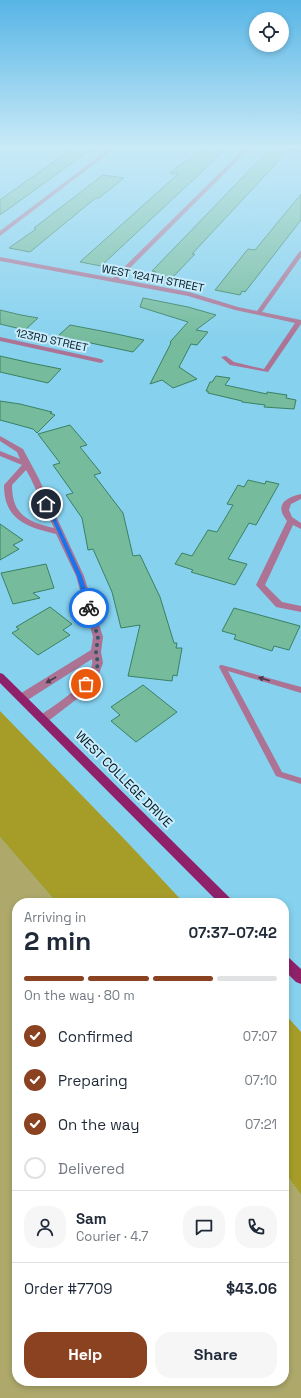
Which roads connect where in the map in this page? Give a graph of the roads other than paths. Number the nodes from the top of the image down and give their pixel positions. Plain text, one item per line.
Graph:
1 (31, 210) edge
2 (185, 210) edge
3 (0, 234) edge
4 (300, 257) edge
5 (0, 259) edge
6 (115, 280) junction
7 (258, 314) junction
8 (300, 322) edge
9 (0, 340) edge
10 (224, 357) dead end
11 (101, 361) dead end
12 (0, 438) edge
13 (0, 453) edge
14 (27, 464) junction
15 (301, 496) edge
16 (291, 521) junction
17 (301, 526) edge
18 (58, 532) junction
19 (301, 609) edge
20 (96, 652) junction
21 (0, 677) edge
22 (301, 690) edge
23 (22, 698) junction
24 (44, 719) junction
25 (301, 781) edge
26 (221, 898) edge
27 (289, 966) edge
28 (301, 978) edge

1 - 3 street
2 - 6 street
4 - 7 street
5 - 6 street, WEST 124TH STREET
6 - 7 street, WEST 124TH STREET
7 - 8 street, WEST 124TH STREET
8 - 10 street
9 - 11 street, 123RD STREET
12 - 14 street
13 - 14 street
14 - 18 street
14 - 18 street
15 - 16 street
16 - 17 street
16 - 19 street
18 - 20 street
20 -> 23 street
20 - 24 street
21 - 23 main road, WEST COLLEGE DRIVE
22 -> 25 lane
23 - 24 main road, WEST COLLEGE DRIVE
24 - 26 main road, WEST COLLEGE DRIVE
27 - 28 main road

